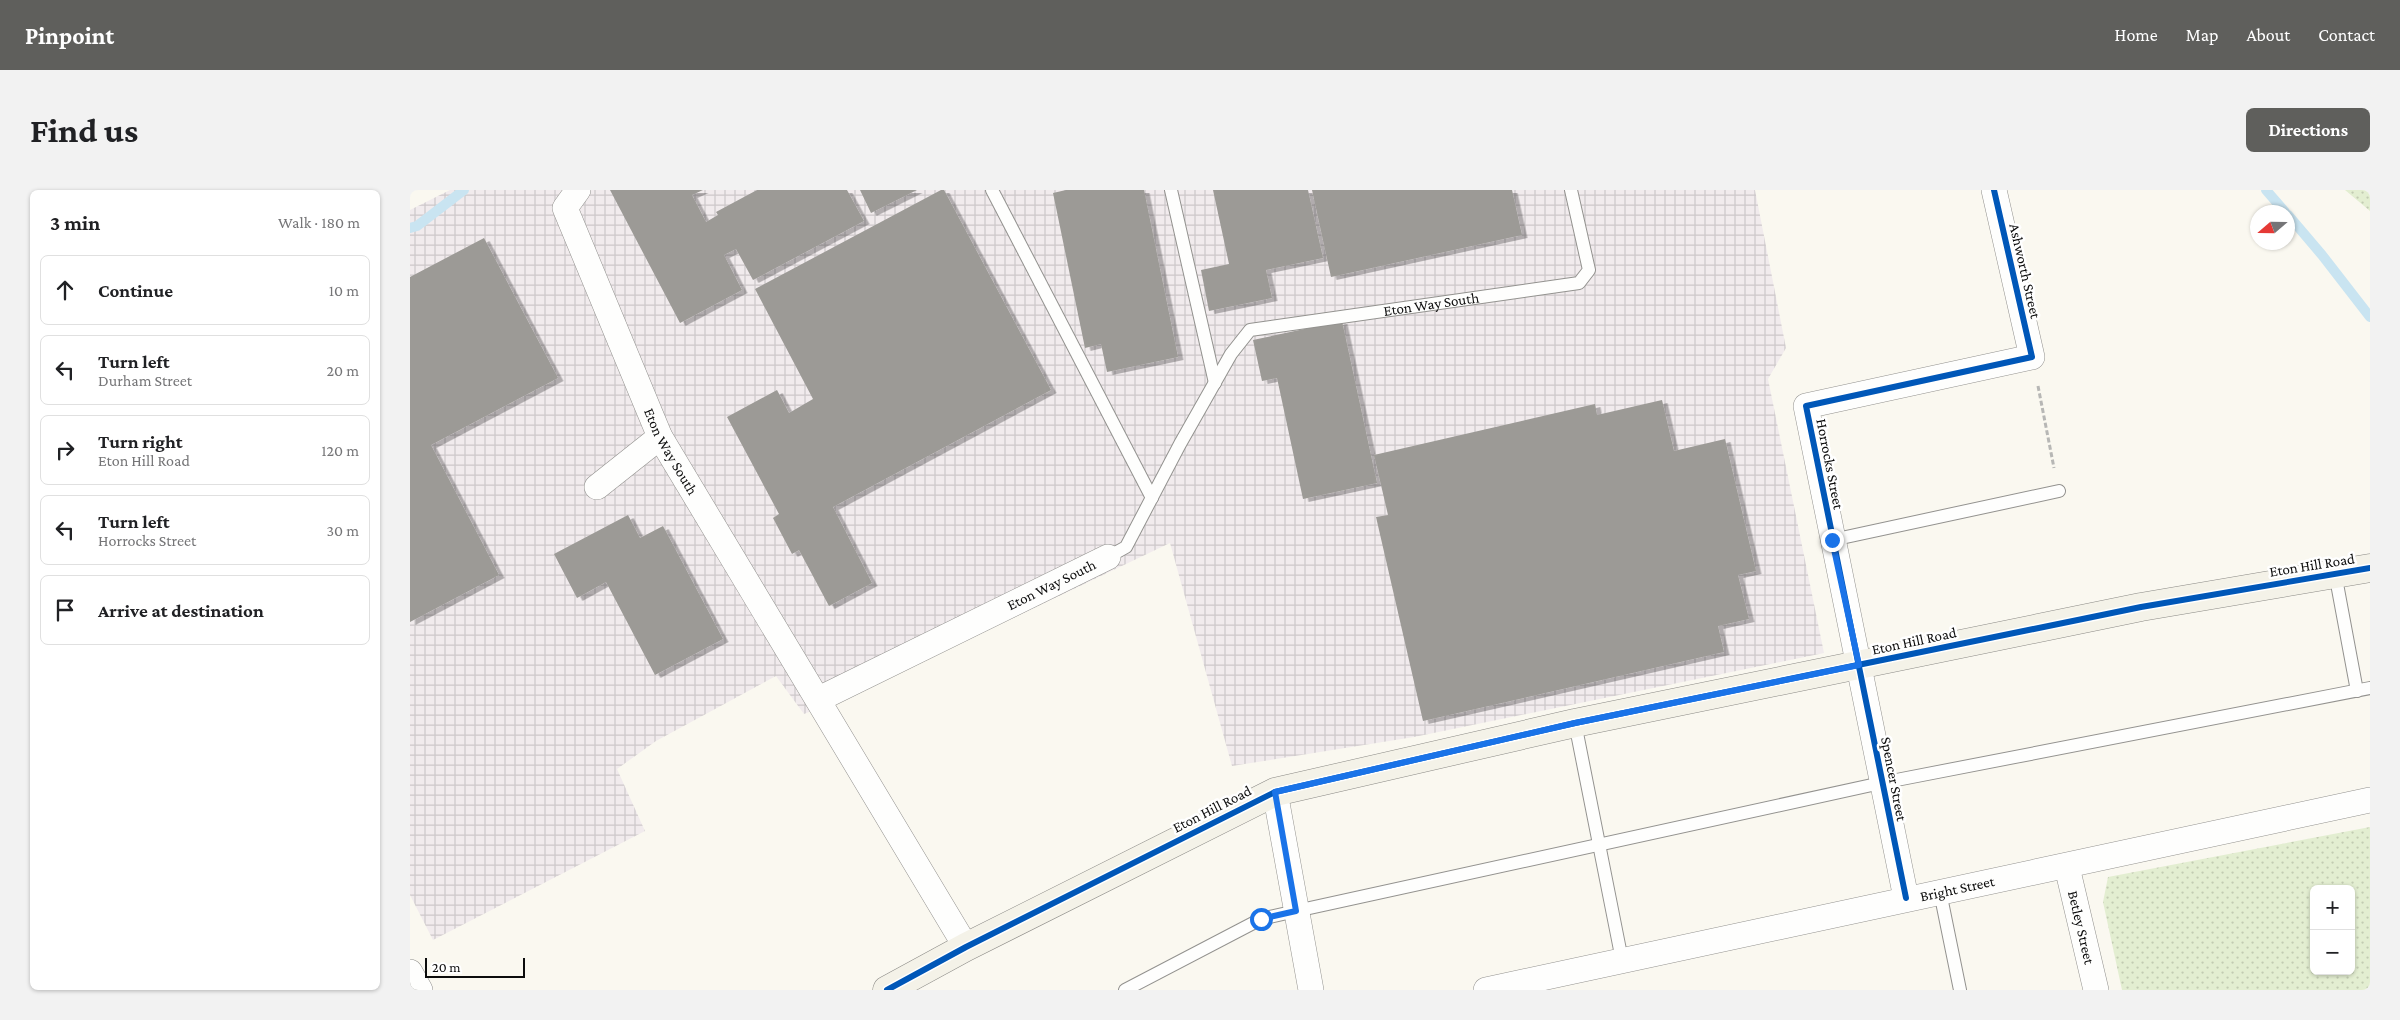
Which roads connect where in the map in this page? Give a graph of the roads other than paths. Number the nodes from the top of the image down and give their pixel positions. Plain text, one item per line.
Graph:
1 (578, 190) edge
2 (992, 190) edge
3 (1171, 190) edge
4 (1572, 190) edge
5 (1994, 190) edge
6 (2032, 357) joint
7 (1215, 383) junction
8 (660, 437) junction
9 (597, 487) dead end
10 (2059, 491) road end
11 (1152, 498) junction
12 (1832, 540) junction
13 (1108, 558) joint
14 (2370, 568) edge
15 (2335, 573) junction
16 (1859, 665) junction
17 (2364, 689) edge
18 (819, 699) junction
19 (1575, 723) junction
20 (1882, 783) junction
21 (1275, 792) junction
22 (2370, 800) edge
23 (1599, 844) junction
24 (2067, 867) junction
25 (1940, 892) junction
26 (1906, 898) junction
27 (1296, 911) junction
28 (966, 947) junction
29 (1622, 960) junction
30 (410, 972) edge
31 (420, 990) edge
32 (887, 990) edge
33 (1124, 990) edge
34 (1311, 990) edge
35 (1486, 990) edge
36 (1960, 990) edge
37 (2096, 990) edge

1 - 8 street, Eton Way South
2 - 11 lane
3 - 7 lane
4 - 7 lane, Eton Way South
5 - 6 street, Ashworth Street
6 - 12 street, Horrocks Street
7 - 11 lane, Eton Way South
8 - 9 street
8 - 18 street, Eton Way South
10 - 12 lane
11 - 13 lane, Eton Way South
12 - 16 street, Horrocks Street
13 - 18 street, Eton Way South
14 - 15 street, Eton Hill Road
15 - 16 street, Eton Hill Road
15 - 17 lane
16 - 19 street, Eton Hill Road
16 - 20 street, Spencer Street
17 - 20 lane
18 - 28 street, Eton Way South
19 - 21 street, Eton Hill Road
19 - 23 lane
20 - 23 lane
20 - 26 street, Spencer Street
21 - 27 street
21 - 28 street, Eton Hill Road
22 - 24 street, Bright Street
23 - 27 lane
23 - 29 lane
24 - 25 street, Bright Street
24 - 37 street, Betley Street
25 - 26 street, Bright Street
25 - 36 lane
26 - 29 street, Bright Street
27 - 33 lane
27 - 34 street
28 - 32 street, Eton Hill Road
29 - 35 street, Bright Street
30 - 31 street

